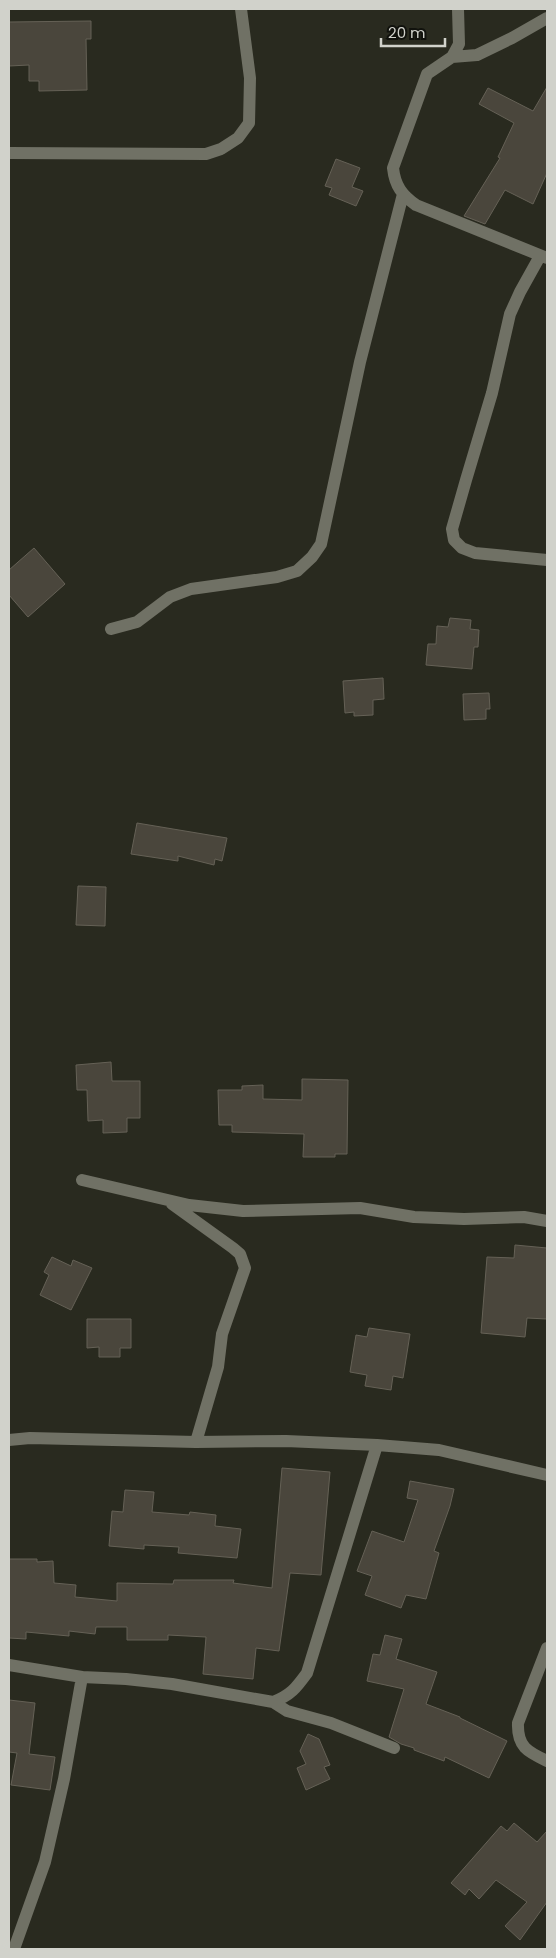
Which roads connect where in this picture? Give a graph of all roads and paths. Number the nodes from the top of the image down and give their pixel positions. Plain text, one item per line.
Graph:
1 (241, 9) edge
2 (458, 9) edge
3 (547, 18) edge
4 (452, 58) junction
5 (9, 153) edge
6 (403, 194) junction
7 (544, 257) edge
8 (547, 560) edge
9 (111, 629) dead end
10 (82, 1180) dead end
11 (165, 1200) junction
12 (547, 1221) edge
13 (9, 1440) edge
14 (196, 1442) junction
15 (377, 1445) junction
16 (547, 1475) edge
17 (547, 1648) edge
18 (9, 1665) edge
19 (82, 1677) junction
20 (273, 1702) junction
21 (394, 1748) dead end
22 (547, 1761) edge
23 (14, 1949) edge

1 - 5 street
2 - 4 street
3 - 4 street
4 - 6 street
6 - 7 street
6 - 9 street
7 - 8 street
10 - 11 street
11 - 12 street
11 - 14 street
13 - 14 street
14 - 15 street
15 - 16 street
15 - 20 street
17 - 22 street
18 - 19 street
19 - 20 street
19 - 23 street
20 - 21 street

